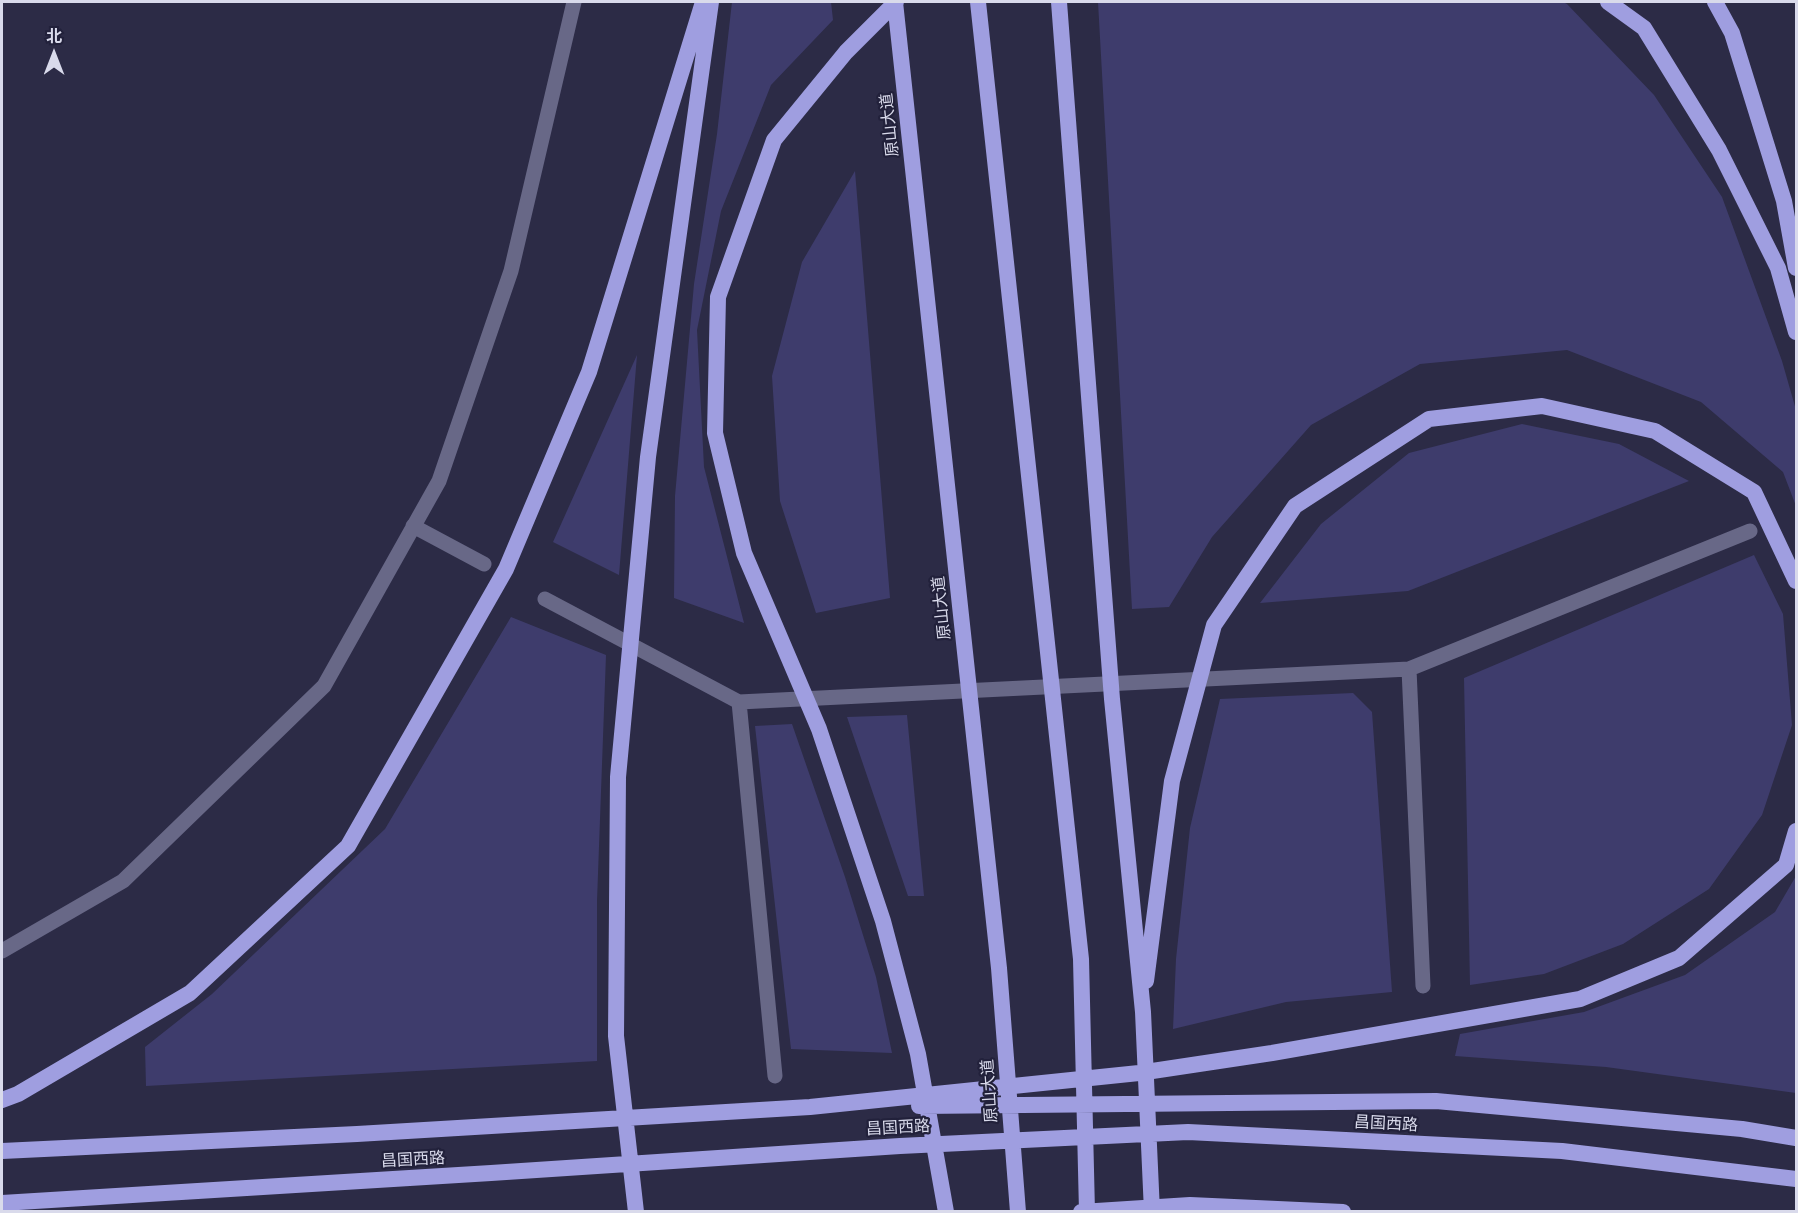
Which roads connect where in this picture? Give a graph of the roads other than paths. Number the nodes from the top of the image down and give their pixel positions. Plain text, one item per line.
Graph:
1 (574, 2) edge
2 (703, 2) edge
3 (711, 2) edge
4 (896, 2) edge
5 (978, 2) edge
6 (1059, 2) edge
7 (1608, 2) edge
8 (1715, 2) edge
9 (1797, 268) edge
10 (1797, 332) edge
11 (413, 526) junction
12 (1749, 531) dead end
13 (484, 564) dead end
14 (1797, 581) edge
15 (545, 599) dead end
16 (1409, 669) junction
17 (739, 702) junction
18 (1797, 831) edge
19 (2, 951) edge
20 (1424, 986) dead end
21 (1143, 1012) junction
22 (775, 1076) dead end
23 (2, 1100) edge
24 (810, 1107) junction
25 (1797, 1138) edge
26 (2, 1151) edge
27 (1797, 1179) edge
28 (2, 1203) edge
29 (636, 1212) edge
30 (946, 1212) edge
31 (1018, 1212) edge
32 (1081, 1212) edge
33 (1087, 1212) edge
34 (1152, 1212) edge
35 (1342, 1212) edge

1 - 11 lane
2 - 23 highway
3 - 29 highway
4 - 30 highway
4 - 31 highway, 原山大道
5 - 33 highway
6 - 21 highway
7 - 10 highway
8 - 9 highway
11 - 13 lane
11 - 19 lane
12 - 16 lane
14 - 21 highway
15 - 17 lane
16 - 17 lane
16 - 20 lane
17 - 22 lane
18 - 24 highway
21 - 34 highway
24 - 25 highway
24 - 26 highway
27 - 28 highway, 昌国西路
32 - 35 highway

